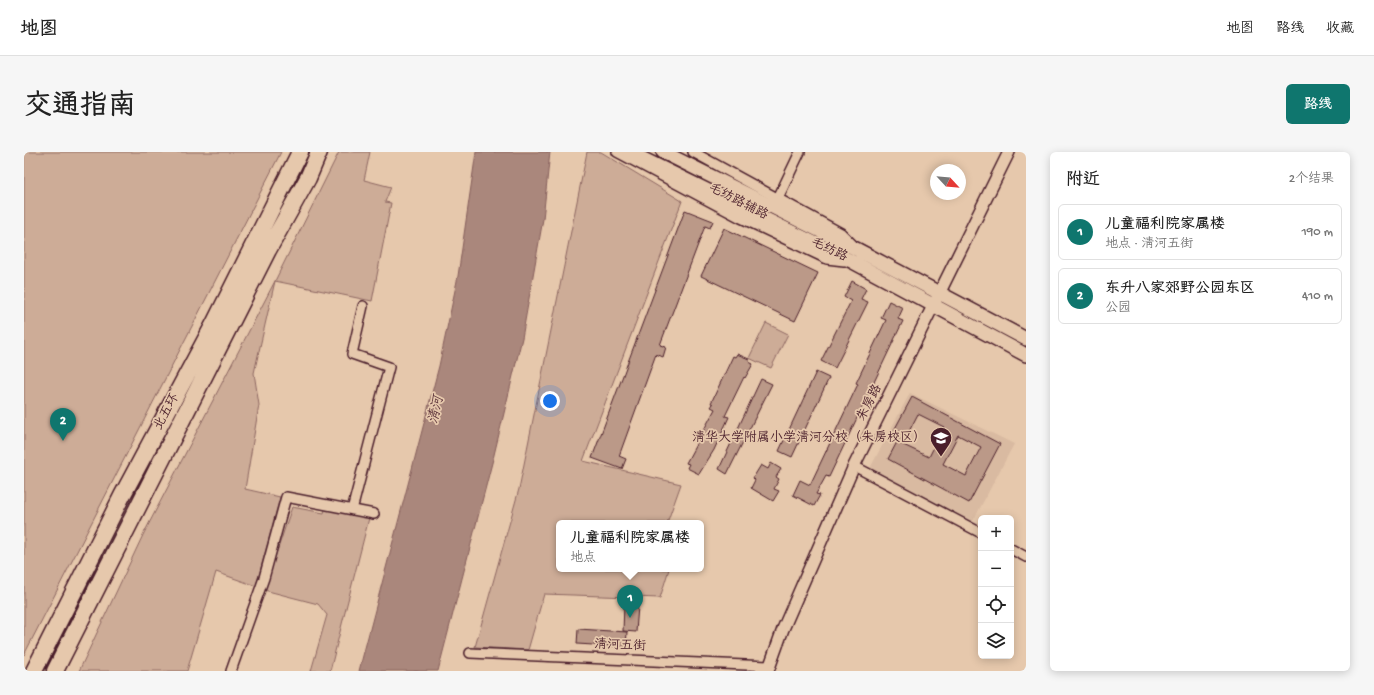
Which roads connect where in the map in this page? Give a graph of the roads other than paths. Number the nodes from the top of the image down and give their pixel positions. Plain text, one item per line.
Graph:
1 (300, 152) edge
2 (319, 152) edge
3 (617, 152) edge
4 (629, 152) edge
5 (663, 152) edge
6 (693, 152) edge
7 (800, 152) edge
8 (1009, 152) edge
9 (778, 198) junction
10 (855, 256) junction
11 (940, 294) junction
12 (363, 306) dead end
13 (934, 306) junction
14 (1026, 339) edge
15 (1026, 355) edge
16 (854, 466) junction
17 (352, 510) junction
18 (374, 514) dead end
19 (978, 531) edge
20 (1014, 551) edge
21 (1026, 557) edge
22 (76, 630) junction
23 (470, 653) dead end
24 (769, 668) edge
25 (34, 671) edge
26 (55, 671) edge
27 (58, 671) edge
28 (231, 671) edge

1 - 25 highway, 北五环
2 - 22 highway, 北五环
3 - 10 street, 毛纺路辅路
4 - 10 main road, 毛纺路
5 - 10 main road, 毛纺路
6 - 9 street, 毛纺路辅路
7 - 9 street
8 - 11 street, 朱房路
9 - 10 street, 毛纺路辅路
10 - 11 main road
10 - 13 main road, 毛纺路
11 - 13 street, 朱房路
11 - 14 main road
12 - 17 street
13 - 15 main road, 毛纺路
13 - 16 street, 朱房路
16 - 19 street
16 - 24 street, 朱房路
17 - 18 street
17 - 28 street
20 - 21 street
22 - 26 highway, 北五环
22 - 27 highway
23 - 24 street, 清河五街

